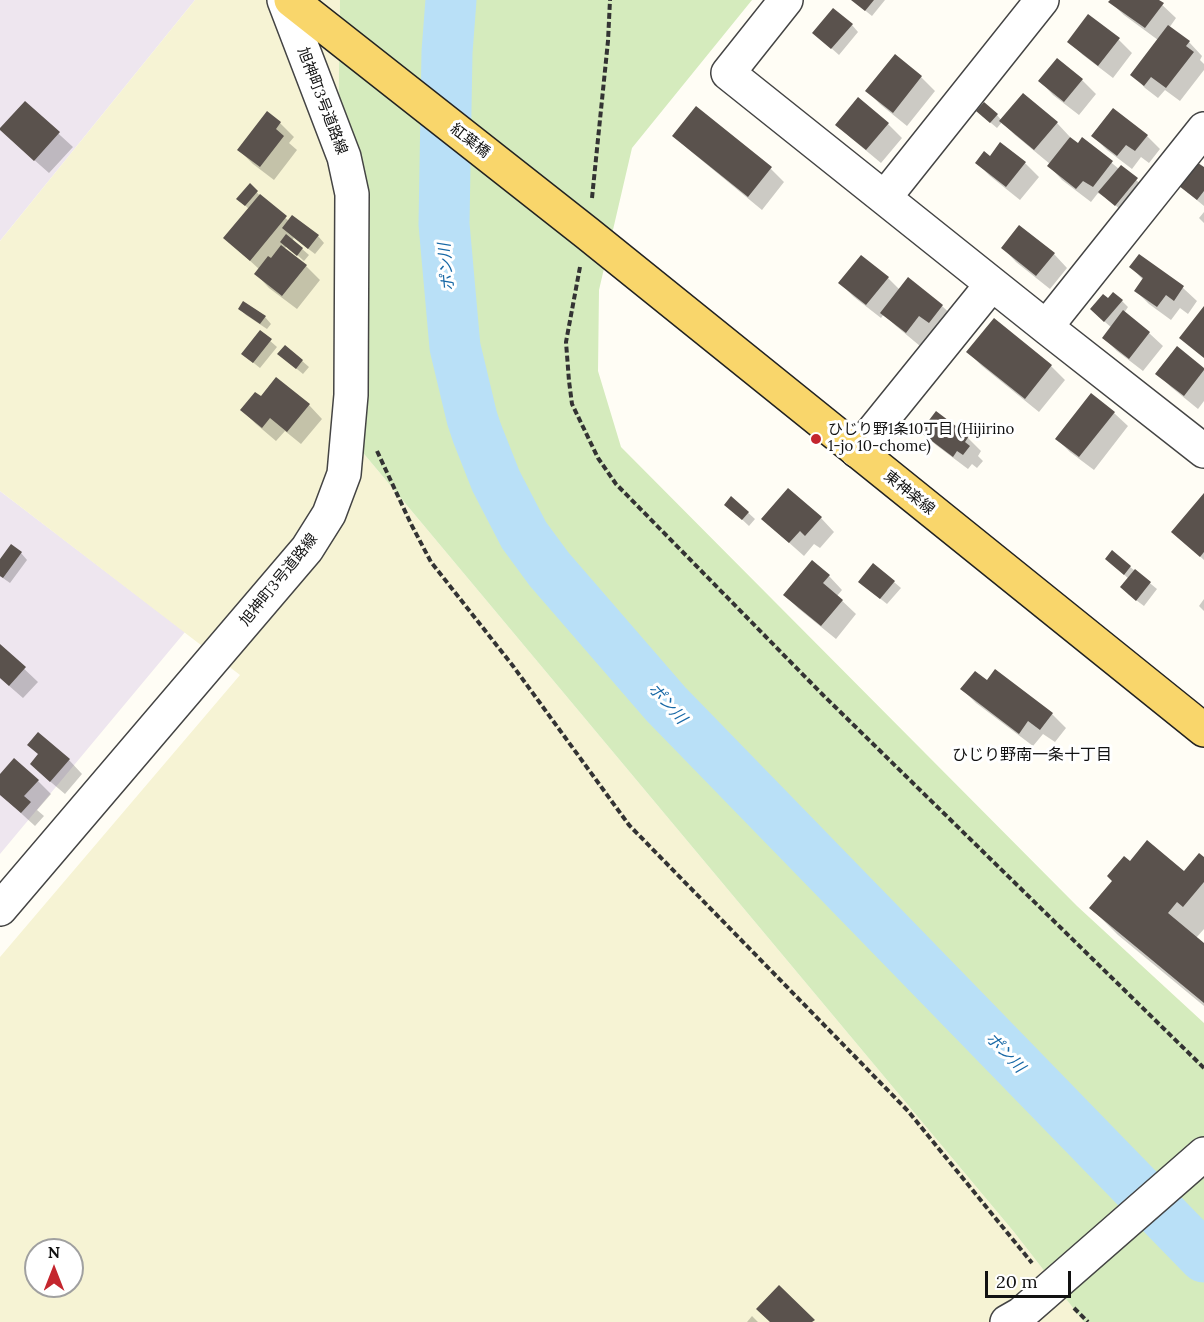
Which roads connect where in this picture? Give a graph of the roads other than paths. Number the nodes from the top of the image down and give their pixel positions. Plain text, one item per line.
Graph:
1 (284, 0) edge
2 (291, 0) edge
3 (786, 0) edge
4 (1042, 0) edge
5 (1204, 129) edge
6 (885, 197) junction
7 (584, 230) joint
8 (992, 284) junction
9 (1046, 327) junction
10 (857, 451) junction
11 (1204, 451) edge
12 (1204, 730) edge
13 (0, 909) edge
14 (1204, 1154) edge
15 (1007, 1322) edge

1 - 13 street, 旭神町3号道路線
2 - 7 main road, 紅葉橋
3 - 6 street
4 - 6 street
5 - 9 street
6 - 8 street
7 - 10 main road, 東神楽線
8 - 9 street
8 - 10 street
9 - 11 street
10 - 12 main road, 東神楽線
14 - 15 street

